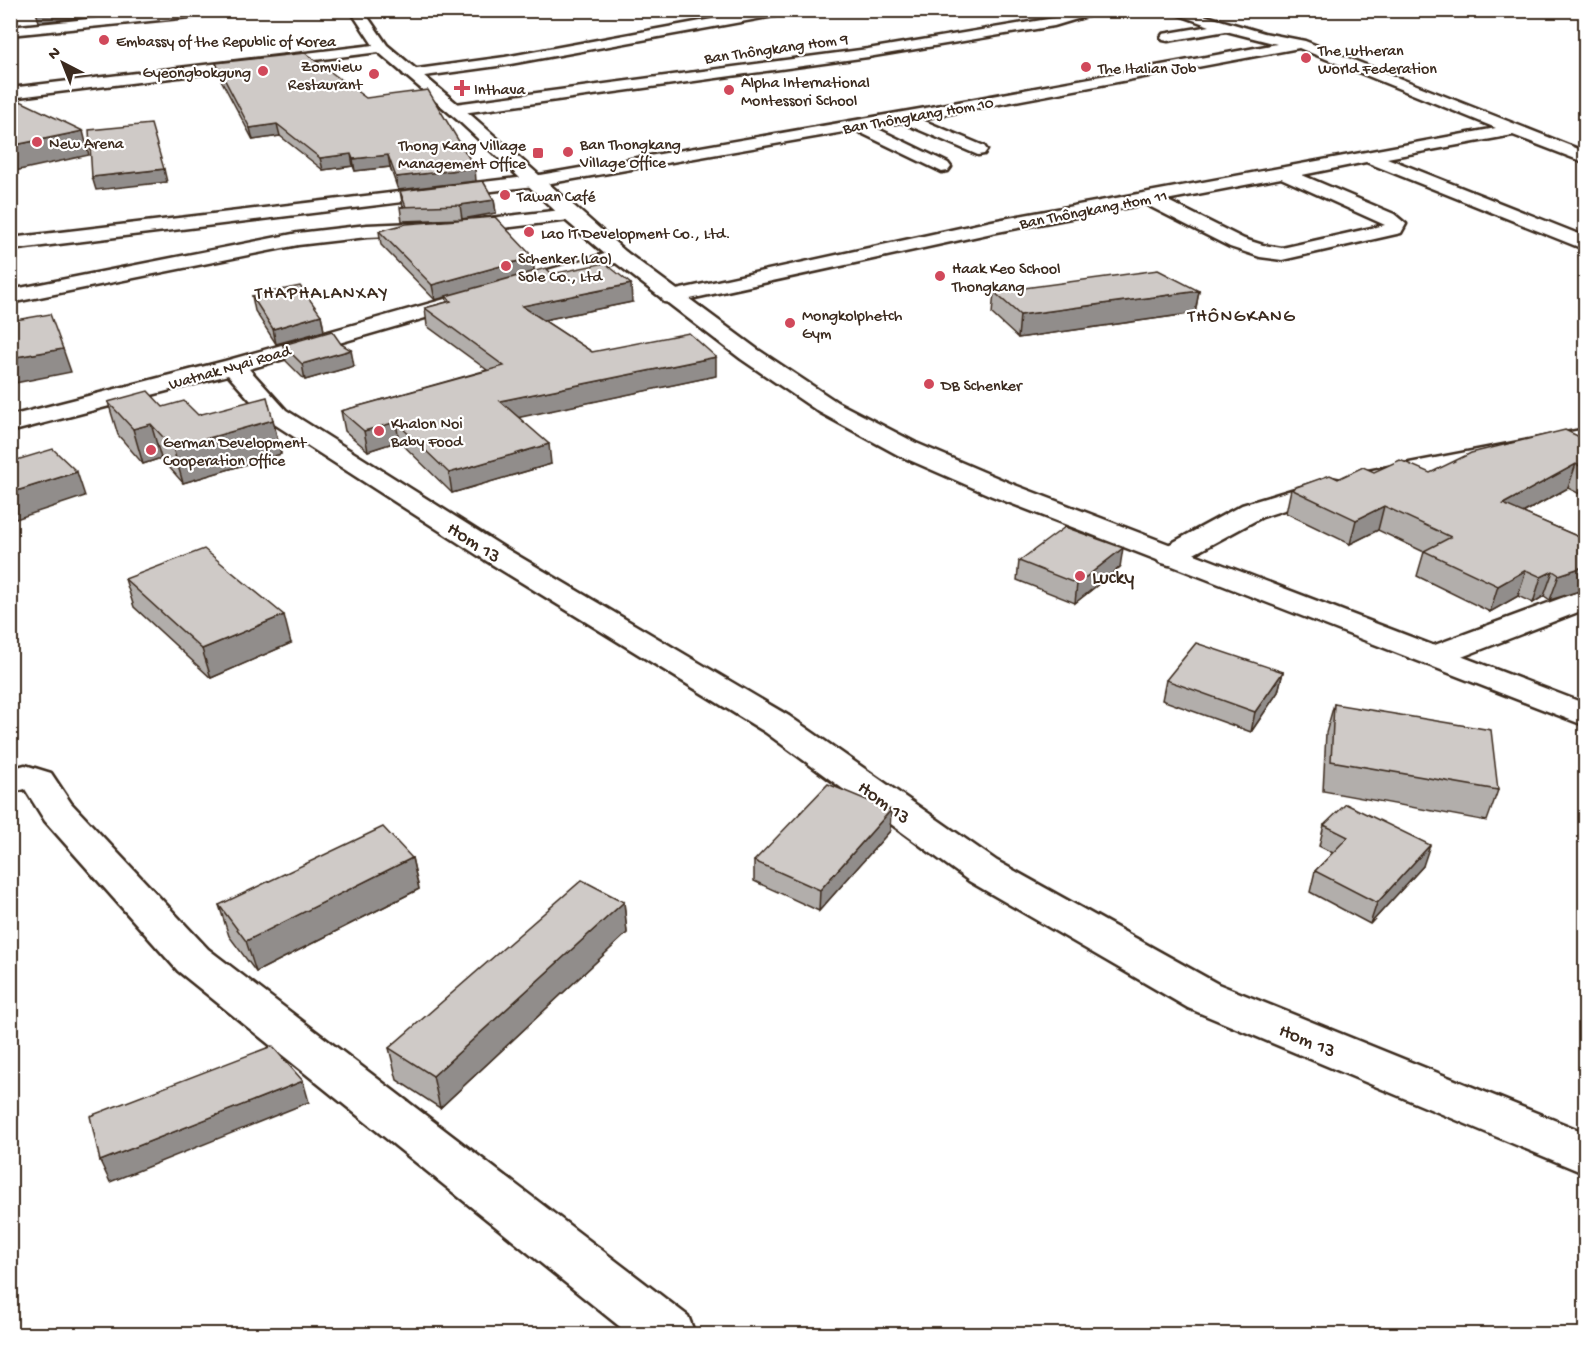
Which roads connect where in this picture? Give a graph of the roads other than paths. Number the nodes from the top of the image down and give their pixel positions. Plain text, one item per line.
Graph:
1 (220, 10) edge
2 (356, 10) edge
3 (785, 10) edge
4 (1101, 10) edge
5 (1171, 10) edge
6 (1230, 20) junction
7 (10, 31) edge
8 (1168, 37) dead end
9 (1300, 45) junction
10 (382, 48) junction
11 (410, 74) junction
12 (10, 93) edge
13 (455, 109) junction
14 (903, 117) junction
15 (858, 125) junction
16 (1517, 129) junction
17 (978, 150) dead end
18 (1368, 157) junction
19 (1586, 158) edge
20 (942, 167) dead end
21 (1283, 172) junction
22 (534, 181) junction
23 (1148, 198) junction
24 (571, 215) junction
25 (10, 244) edge
26 (1586, 244) edge
27 (620, 256) junction
28 (10, 297) edge
29 (672, 297) junction
30 (233, 366) junction
31 (10, 424) edge
32 (1586, 437) edge
33 (1169, 555) junction
34 (1586, 598) edge
35 (1435, 656) junction
36 (1586, 716) edge
37 (10, 782) edge
38 (1586, 1154) edge
39 (669, 1335) edge

1 - 7 street
2 - 10 street
3 - 11 street
4 - 13 street, Ban Thôngkang Hom 9
5 - 6 street
6 - 8 street
6 - 9 street
9 - 14 street, Ban Thôngkang Hom 10
9 - 16 street
10 - 11 street
10 - 12 street
11 - 13 street
13 - 22 street
14 - 15 street, Ban Thôngkang Hom 10
14 - 17 street
15 - 20 street
15 - 22 street, Ban Thôngkang Hom 10
16 - 18 street, Ban Thôngkang Hom 11
16 - 19 street
18 - 21 street, Ban Thôngkang Hom 11
18 - 26 street
21 - 23 street, Ban Thôngkang Hom 11
21 - 23 street
22 - 24 street
22 - 25 street, Ban Thôngkang Hom 10
23 - 29 street, Ban Thôngkang Hom 11
24 - 27 street
24 - 28 street
27 - 29 street
27 - 30 street, Watnak Nyai Road
29 - 33 street
30 - 31 street, Watnak Nyai Road
30 - 38 street, Hom 13
32 - 33 street
33 - 35 street
34 - 35 street
35 - 36 street
37 - 39 street

